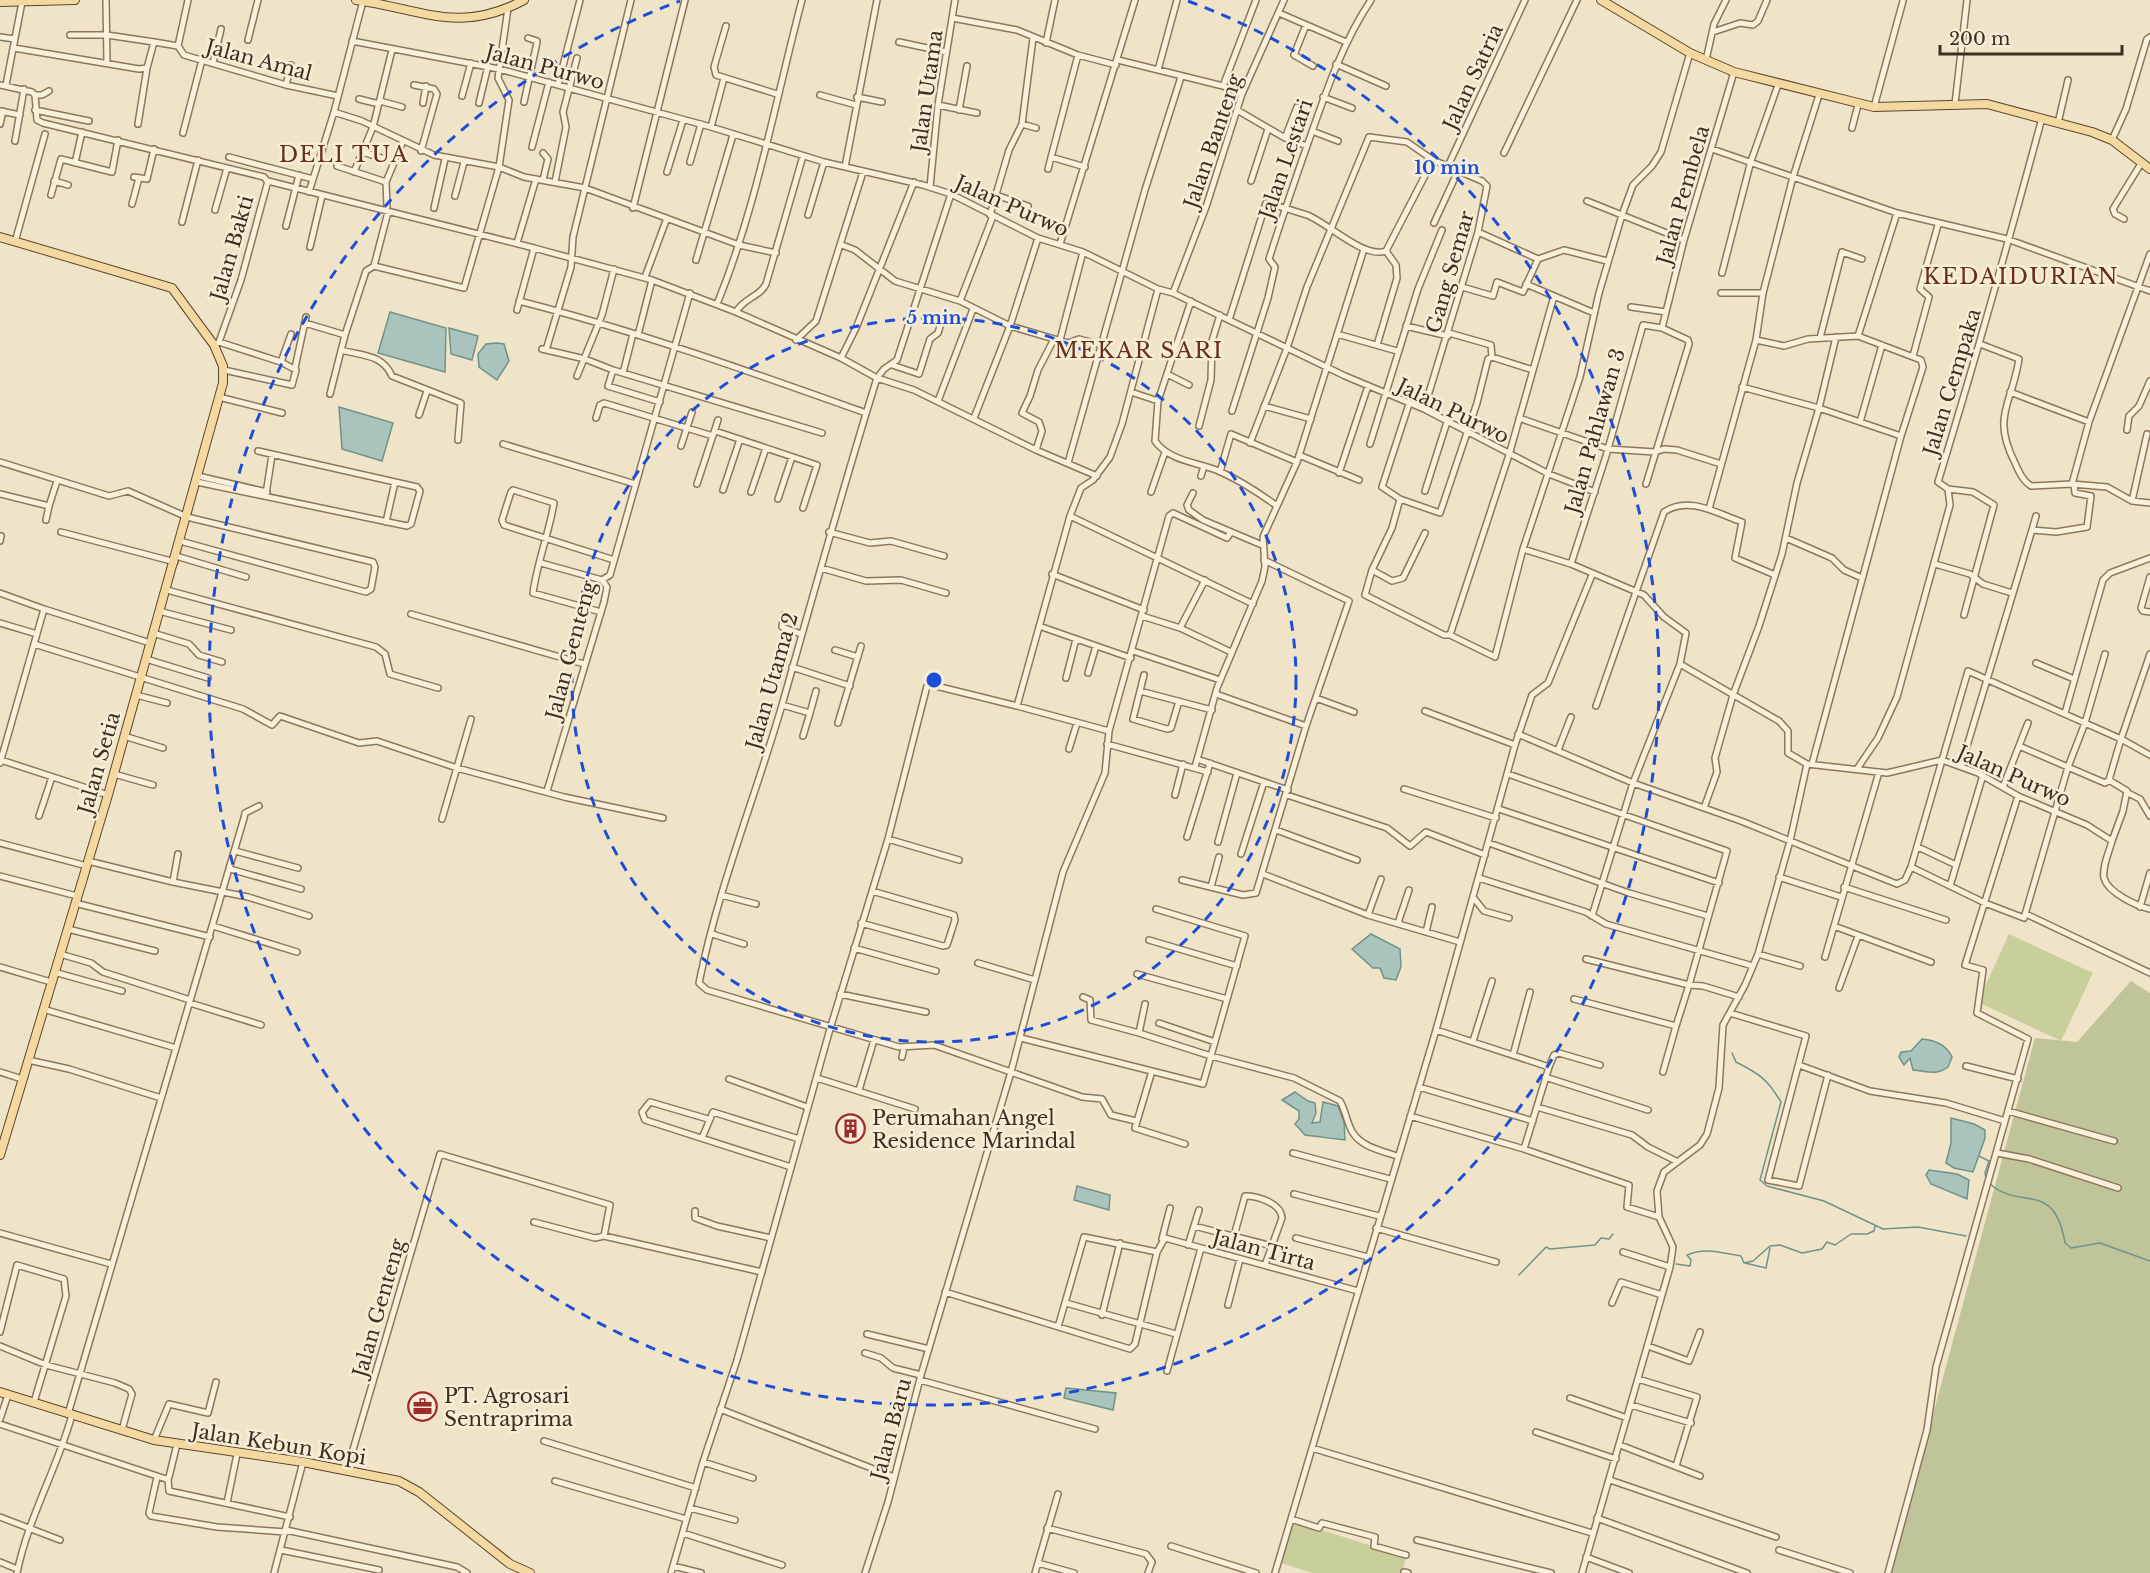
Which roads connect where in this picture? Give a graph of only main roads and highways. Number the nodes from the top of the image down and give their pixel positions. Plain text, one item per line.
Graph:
1 (75, 0) edge
2 (524, 0) edge
3 (1601, 0) edge
4 (360, 1) edge
5 (0, 2) edge
6 (378, 2) edge
7 (2150, 169) edge
8 (0, 237) edge
9 (3, 1135) edge
10 (0, 1155) edge
11 (4, 1393) edge
12 (530, 1573) edge

1 - 5 main road
2 - 6 main road
3 - 7 main road
4 - 6 main road
8 - 9 main road, Jalan Setia
9 - 10 main road, Jalan Setia
11 - 12 main road, Jalan Kebun Kopi

